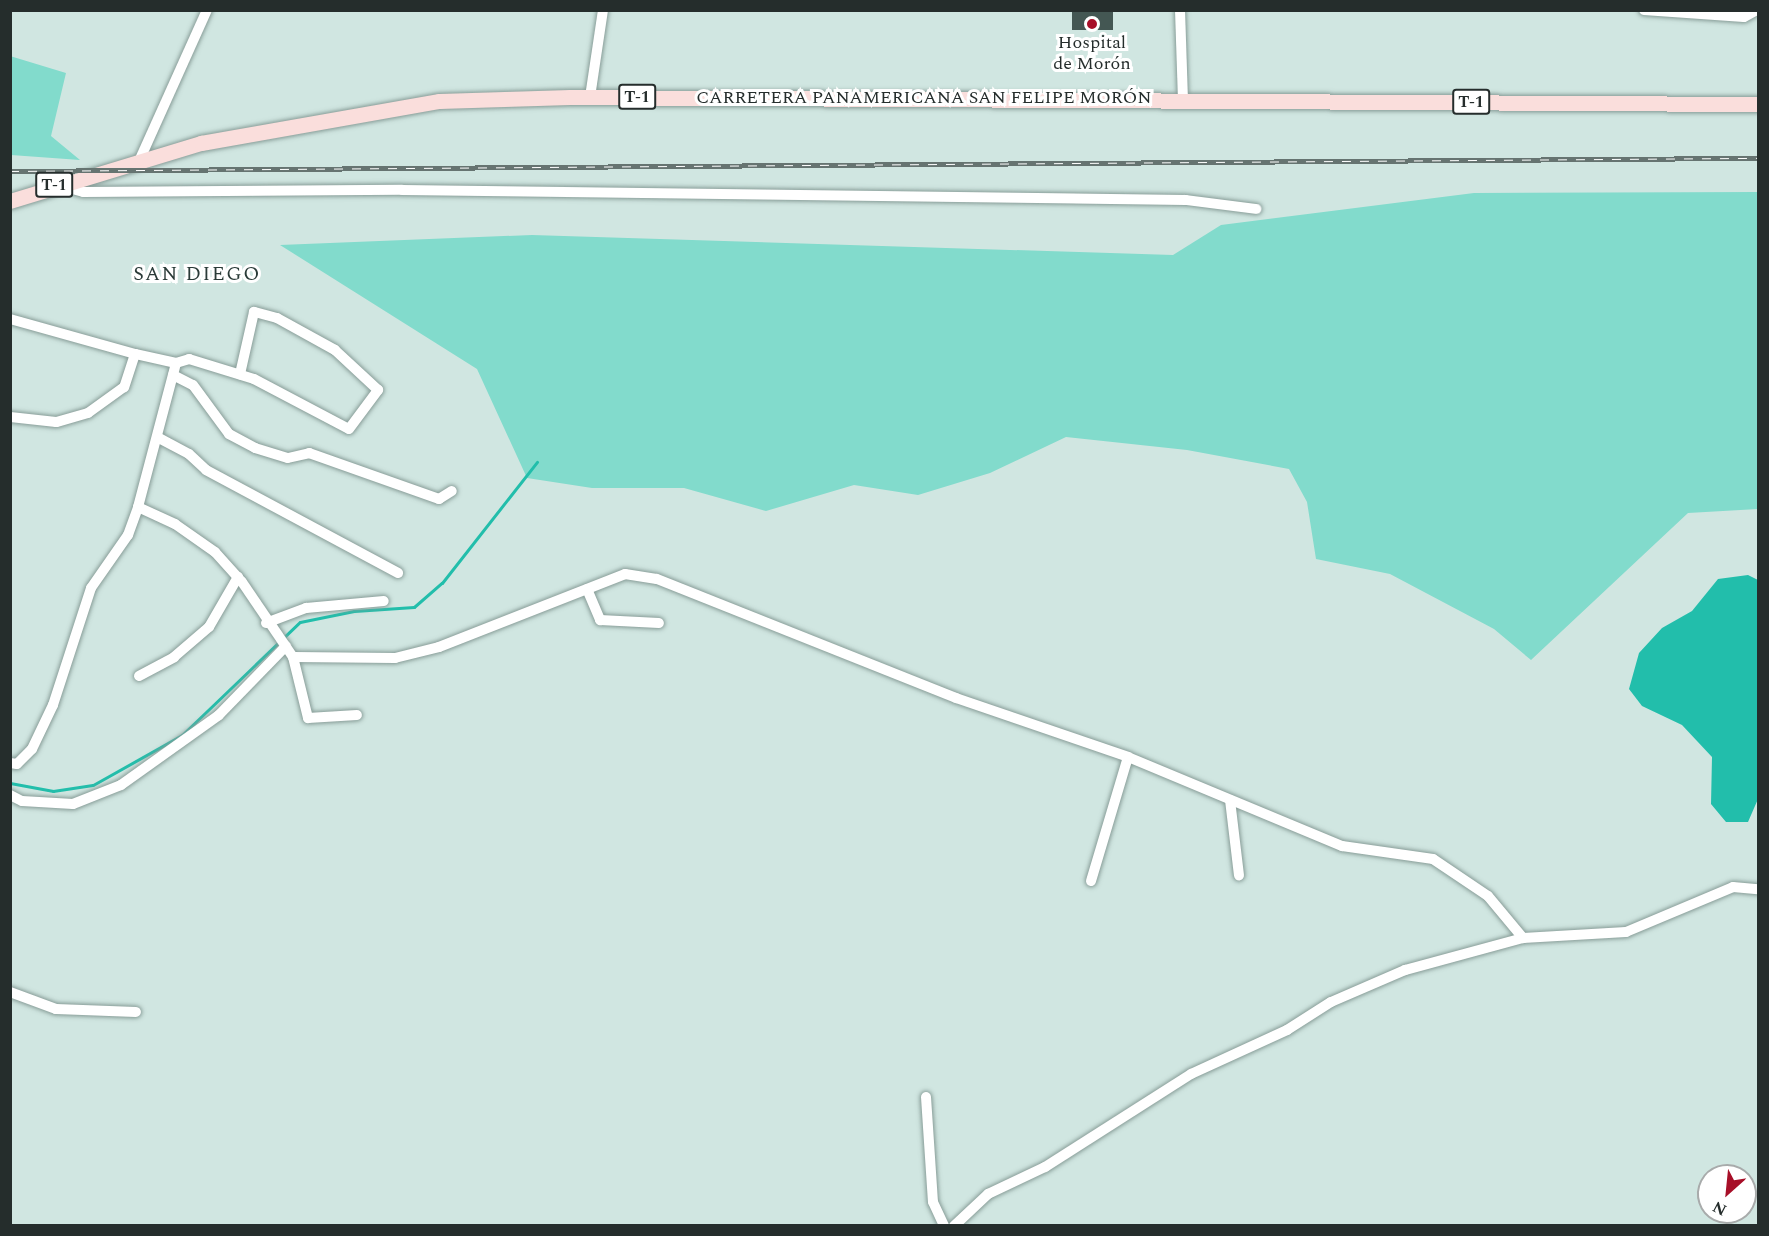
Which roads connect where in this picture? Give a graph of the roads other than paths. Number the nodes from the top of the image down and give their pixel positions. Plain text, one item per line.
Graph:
1 (207, 10) edge
2 (603, 10) edge
3 (1180, 10) edge
4 (1644, 10) edge
5 (1757, 10) edge
6 (1678, 13) edge
7 (590, 97) junction
8 (1183, 100) junction
9 (1758, 104) edge
10 (140, 159) junction
11 (56, 185) junction
12 (10, 201) edge
13 (1256, 209) dead end
14 (10, 319) edge
15 (135, 354) junction
16 (176, 363) junction
17 (240, 374) junction
18 (173, 375) junction
19 (10, 417) edge
20 (157, 437) junction
21 (452, 491) dead end
22 (138, 507) junction
23 (398, 573) dead end
24 (238, 577) junction
25 (587, 589) junction
26 (384, 601) dead end
27 (659, 623) dead end
28 (268, 626) junction
29 (285, 645) junction
30 (293, 657) junction
31 (139, 676) dead end
32 (357, 715) dead end
33 (1128, 757) junction
34 (10, 763) edge
35 (10, 795) edge
36 (1230, 800) junction
37 (1239, 874) dead end
38 (1091, 881) dead end
39 (1758, 889) edge
40 (1523, 938) junction
41 (10, 992) edge
42 (136, 1012) dead end
43 (926, 1098) dead end
44 (944, 1226) edge
45 (954, 1226) edge

1 - 10 street
2 - 7 street
3 - 8 street
4 - 6 street
5 - 6 street
7 - 8 main road, CARRETERA PANAMERICANA SAN FELIPE MORÓN / T-1
7 - 10 main road, CARRETERA PANAMERICANA SAN FELIPE MORÓN / T-1
8 - 9 main road, CARRETERA PANAMERICANA SAN FELIPE MORÓN / T-1
10 - 11 main road, CARRETERA PANAMERICANA SAN FELIPE MORÓN / T-1
11 - 12 main road, T-1
11 - 13 street
14 - 15 street
15 - 16 street
15 - 19 street
16 - 17 street
16 - 18 street
17 - 17 street
18 - 20 street
18 - 21 street
20 - 22 street
20 - 23 street
22 - 24 street
22 - 34 street
24 - 28 street
24 - 31 street
25 - 27 street
25 - 30 street
25 - 33 street
26 - 28 street
28 - 29 street
29 - 30 street
29 - 35 street
30 - 32 street
33 - 36 street
33 - 38 street
36 - 37 street
36 - 40 street
39 - 40 street
40 - 45 street
41 - 42 street
43 - 44 street

